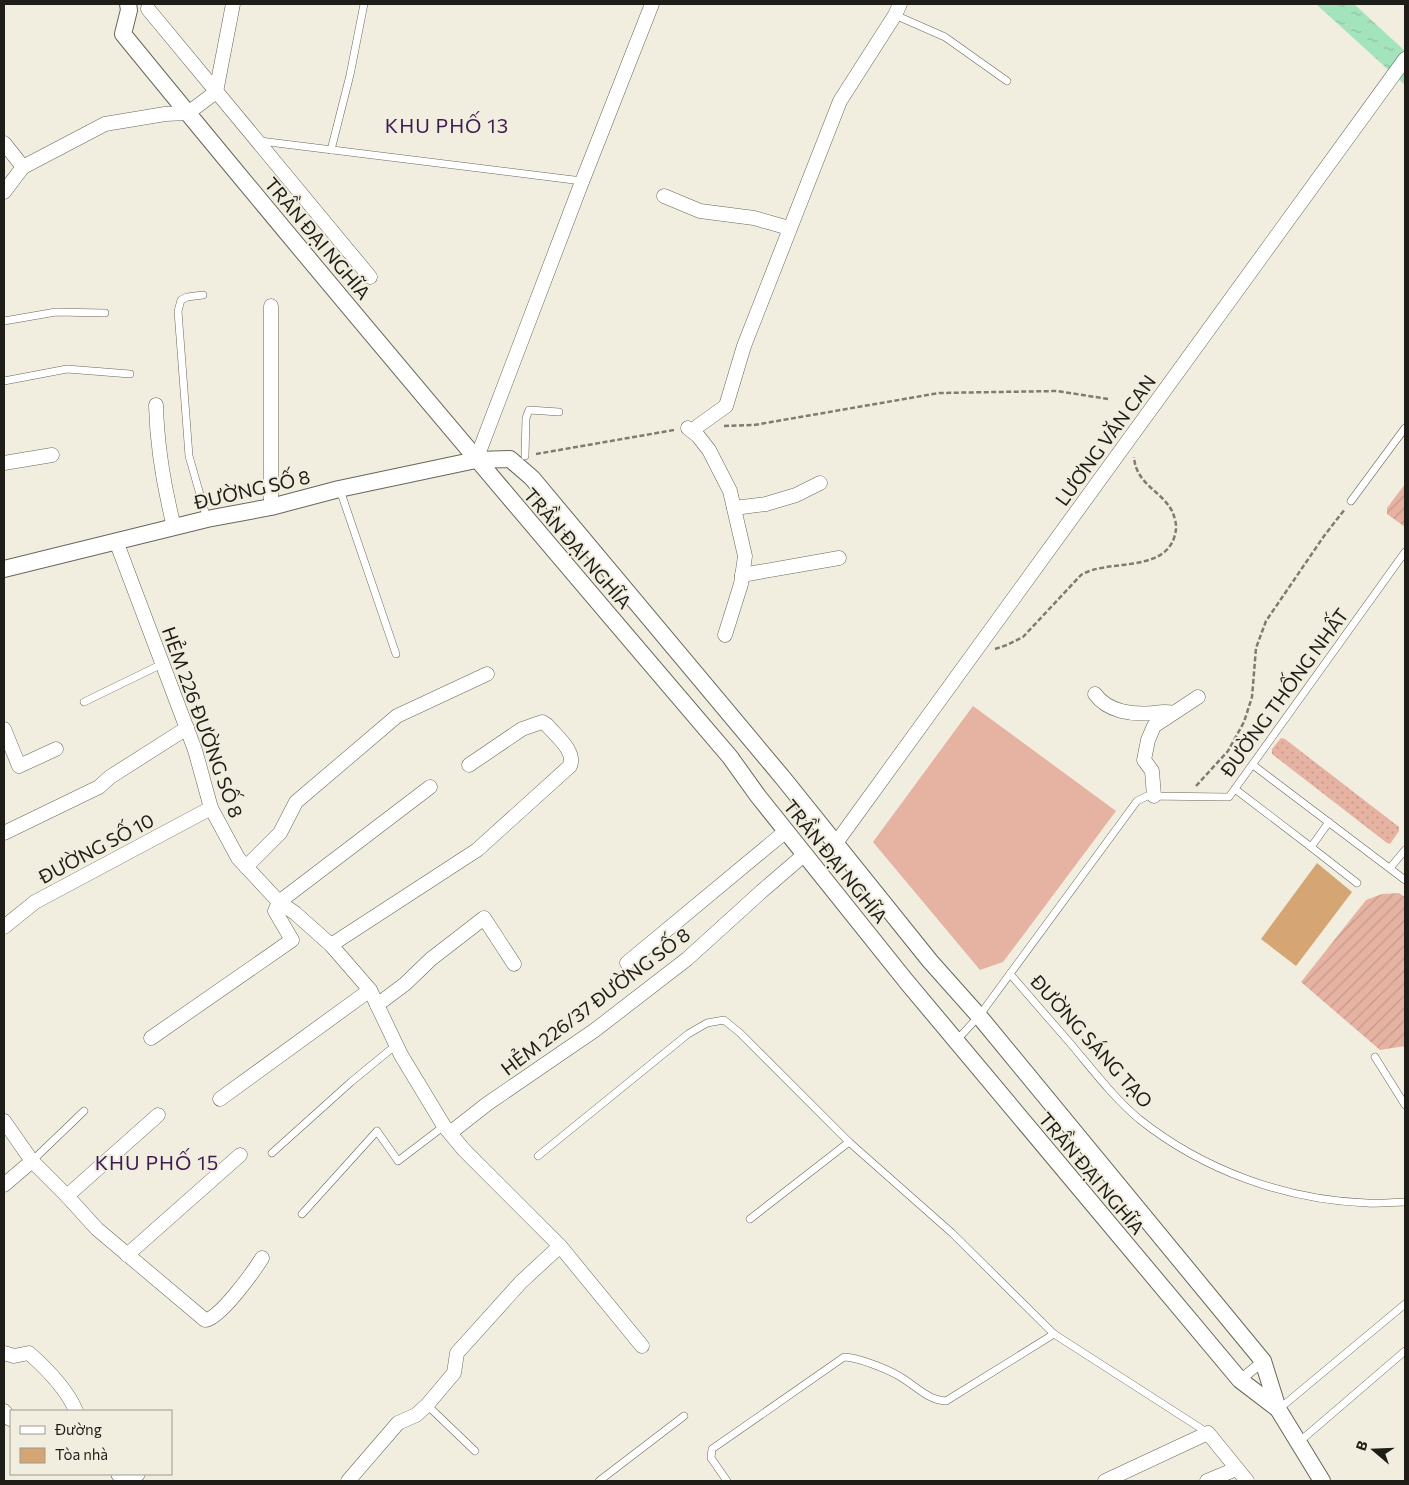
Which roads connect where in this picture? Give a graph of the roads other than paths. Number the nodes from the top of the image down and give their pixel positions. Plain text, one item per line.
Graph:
1 (233, 4) edge
2 (364, 4) edge
3 (652, 4) edge
4 (129, 7) edge
5 (148, 9) joint
6 (897, 10) edge
7 (1405, 59) edge
8 (1007, 82) dead end
9 (216, 92) junction
10 (188, 113) junction
11 (257, 141) junction
12 (4, 143) edge
13 (331, 150) junction
14 (23, 167) junction
15 (582, 181) junction
16 (4, 192) edge
17 (664, 196) dead end
18 (789, 228) junction
19 (370, 277) dead end
20 (203, 295) dead end
21 (271, 306) dead end
22 (105, 313) dead end
23 (4, 320) edge
24 (130, 374) dead end
25 (4, 381) edge
26 (156, 405) dead end
27 (560, 412) dead end
28 (1405, 428) edge
29 (52, 454) dead end
30 (518, 457) junction
31 (476, 460) junction
32 (4, 463) edge
33 (820, 483) dead end
34 (340, 490) junction
35 (1351, 501) road end
36 (271, 507) junction
37 (734, 508) junction
38 (207, 519) junction
39 (174, 527) junction
40 (116, 542) junction
41 (1405, 552) edge
42 (839, 558) dead end
43 (4, 569) edge
44 (742, 576) junction
45 (725, 635) dead end
46 (396, 654) dead end
47 (162, 664) junction
48 (487, 674) dead end
49 (1096, 694) dead end
50 (1198, 697) dead end
51 (84, 702) dead end
52 (1173, 713) junction
53 (187, 728) junction
54 (4, 729) edge
55 (56, 749) dead end
56 (766, 758) junction
57 (469, 765) dead end
58 (1253, 765) junction
59 (744, 774) junction
60 (430, 787) dead end
61 (1235, 789) junction
62 (1154, 796) junction
63 (211, 808) junction
64 (1329, 822) junction
65 (786, 831) junction
66 (4, 833) edge
67 (836, 843) junction
68 (1310, 847) junction
69 (1405, 850) edge
70 (805, 854) junction
71 (246, 867) junction
72 (1390, 868) junction
73 (1405, 880) edge
74 (1357, 883) dead end
75 (279, 902) junction
76 (4, 928) edge
77 (331, 945) junction
78 (627, 963) dead end
79 (514, 964) dead end
80 (1010, 974) junction
81 (370, 990) junction
82 (377, 1005) junction
83 (979, 1016) junction
84 (151, 1038) dead end
85 (956, 1041) junction
86 (396, 1044) junction
87 (1375, 1057) dead end
88 (220, 1100) dead end
89 (1405, 1105) edge
90 (84, 1111) dead end
91 (158, 1116) dead end
92 (4, 1120) edge
93 (447, 1130) junction
94 (849, 1142) junction
95 (272, 1153) dead end
96 (240, 1155) dead end
97 (538, 1156) dead end
98 (32, 1160) junction
99 (4, 1185) edge
100 (68, 1196) junction
101 (1405, 1202) edge
102 (302, 1214) dead end
103 (750, 1219) dead end
104 (560, 1246) junction
105 (127, 1255) junction
106 (262, 1258) dead end
107 (1405, 1304) edge
108 (1054, 1334) junction
109 (642, 1346) dead end
110 (1405, 1351) edge
111 (4, 1353) edge
112 (1262, 1361) junction
113 (1240, 1380) junction
114 (427, 1405) junction
115 (1278, 1409) junction
116 (76, 1410) edge
117 (684, 1416) dead end
118 (1208, 1433) junction
119 (1299, 1442) junction
120 (475, 1451) dead end
121 (1236, 1469) junction
122 (348, 1481) edge
123 (599, 1481) edge
124 (727, 1481) edge
125 (1105, 1481) edge
126 (1207, 1481) edge
127 (1247, 1481) edge
128 (1322, 1481) edge

1 - 9 street
2 - 13 lane
3 - 15 street
4 - 5 lane
4 - 10 street, TRẦN ĐẠI NGHĨA
5 - 9 street
6 - 8 lane
6 - 18 street
7 - 67 street, LƯƠNG VĂN CAN
9 - 10 street
9 - 11 street
10 - 14 street
10 - 31 street, TRẦN ĐẠI NGHĨA
11 - 13 lane
11 - 19 street
12 - 14 street
13 - 15 lane
14 - 16 street
15 - 31 street
17 - 18 street
18 - 37 street
20 - 38 lane
21 - 36 street
22 - 23 lane
24 - 25 lane
26 - 39 street
27 - 30 lane
28 - 35 lane
29 - 32 street
30 - 31 street, ĐƯỜNG SỐ 8
30 - 56 street, TRẦN ĐẠI NGHĨA
31 - 34 street, ĐƯỜNG SỐ 8
31 - 59 street, TRẦN ĐẠI NGHĨA
33 - 37 street
34 - 36 street, ĐƯỜNG SỐ 8
34 - 46 lane
36 - 38 street, ĐƯỜNG SỐ 8
37 - 44 street
38 - 39 street, ĐƯỜNG SỐ 8
39 - 40 street, ĐƯỜNG SỐ 8
40 - 43 street, ĐƯỜNG SỐ 8
40 - 47 street, HẺM 226 ĐƯỜNG SỐ 8
41 - 58 lane, ĐƯỜNG THỐNG NHẤT
42 - 44 street
44 - 45 street
47 - 51 lane
47 - 53 street, HẺM 226 ĐƯỜNG SỐ 8
48 - 71 street
49 - 52 street
50 - 52 street
52 - 62 street
53 - 63 street, HẺM 226 ĐƯỜNG SỐ 8
53 - 66 street
54 - 55 street
56 - 59 street
56 - 67 street, TRẦN ĐẠI NGHĨA
57 - 77 street
58 - 61 lane, ĐƯỜNG THỐNG NHẤT
58 - 64 lane
59 - 65 street, TRẦN ĐẠI NGHĨA
60 - 75 street
61 - 62 lane, ĐƯỜNG THỐNG NHẤT
61 - 68 lane
62 - 80 lane, ĐƯỜNG THỐNG NHẤT
63 - 71 street, HẺM 226 ĐƯỜNG SỐ 8
63 - 76 street, ĐƯỜNG SỐ 10
64 - 68 lane
64 - 72 lane
65 - 70 street, TRẦN ĐẠI NGHĨA
65 - 78 street
67 - 83 street, TRẦN ĐẠI NGHĨA
68 - 74 lane
69 - 72 lane
70 - 85 street, TRẦN ĐẠI NGHĨA
70 - 93 street, HẺM 226/37 ĐƯỜNG SỐ 8
71 - 75 street, HẺM 226 ĐƯỜNG SỐ 8
72 - 73 lane
75 - 77 street, HẺM 226 ĐƯỜNG SỐ 8
75 - 84 street
77 - 81 street, HẺM 226 ĐƯỜNG SỐ 8
79 - 82 street
80 - 83 lane, ĐƯỜNG THỐNG NHẤT
80 - 101 lane, ĐƯỜNG SÁNG TẠO
81 - 82 street, HẺM 226 ĐƯỜNG SỐ 8
81 - 88 street
82 - 86 street, HẺM 226 ĐƯỜNG SỐ 8
83 - 85 lane, ĐƯỜNG THỐNG NHẤT
83 - 112 street, TRẦN ĐẠI NGHĨA
85 - 113 street, TRẦN ĐẠI NGHĨA
86 - 93 street, HẺM 226 ĐƯỜNG SỐ 8
86 - 95 lane
87 - 89 lane
90 - 98 lane
91 - 100 street
92 - 98 street
93 - 102 lane
93 - 104 street, HẺM 226 ĐƯỜNG SỐ 8
94 - 97 lane
94 - 103 lane
94 - 108 lane
96 - 105 street
98 - 99 street
98 - 100 street
100 - 105 street
104 - 109 street, HẺM 226 ĐƯỜNG SỐ 8
104 - 114 street
105 - 106 street
107 - 115 lane
108 - 118 lane
108 - 124 lane
110 - 119 lane
111 - 116 street
112 - 113 street
112 - 115 street, TRẦN ĐẠI NGHĨA
113 - 115 street, TRẦN ĐẠI NGHĨA
114 - 120 lane
114 - 122 street
115 - 119 street
117 - 123 lane
118 - 121 street
118 - 125 street
119 - 128 street
121 - 126 street
121 - 127 street

